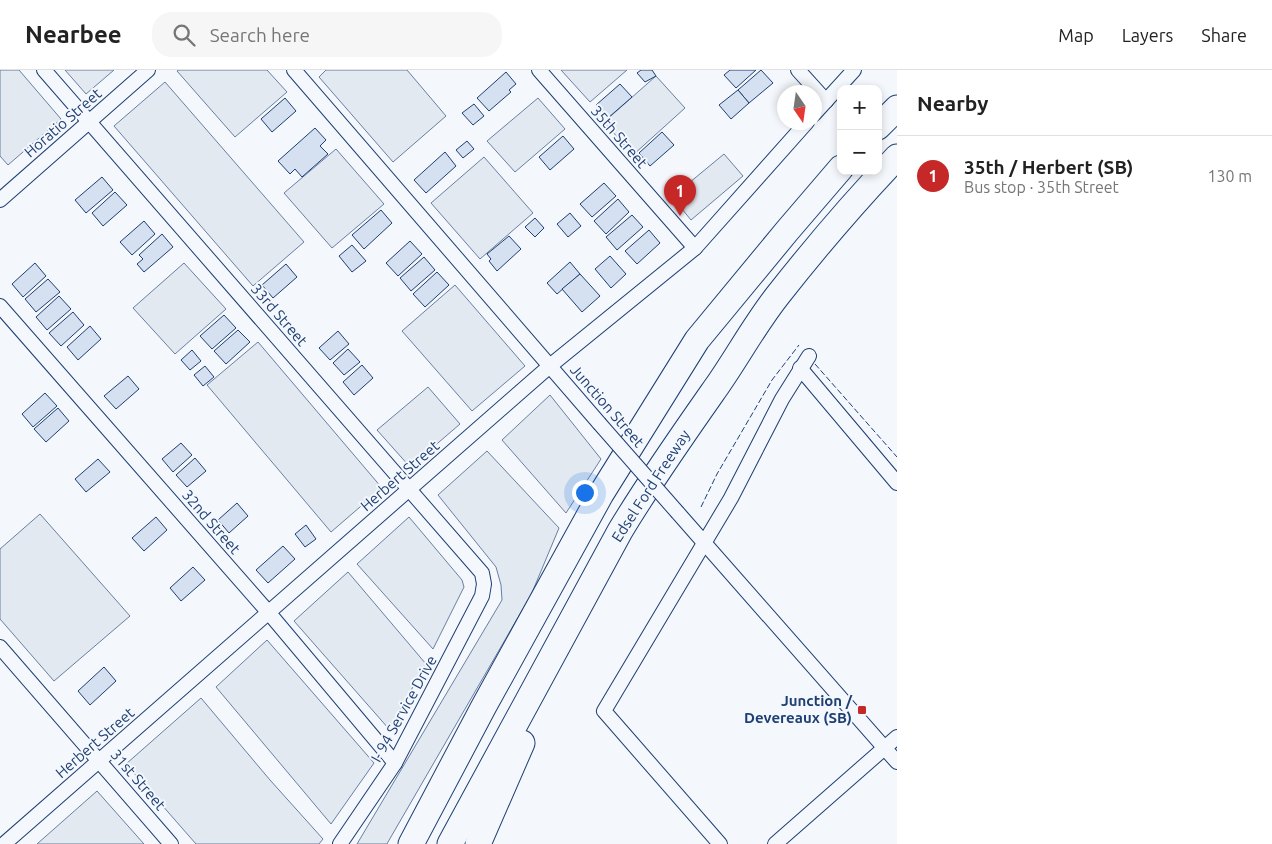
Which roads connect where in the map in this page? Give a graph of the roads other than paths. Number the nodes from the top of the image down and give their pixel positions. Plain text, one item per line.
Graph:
1 (44, 70) edge
2 (148, 70) edge
3 (294, 70) edge
4 (539, 70) edge
5 (798, 70) edge
6 (854, 70) edge
7 (826, 101) junction
8 (822, 105) edge
9 (897, 108) edge
10 (89, 121) junction
11 (882, 123) edge
12 (800, 130) edge
13 (897, 157) edge
14 (837, 173) edge
15 (0, 200) edge
16 (695, 248) junction
17 (0, 306) edge
18 (809, 356) dead end
19 (551, 365) junction
20 (800, 368) junction
21 (897, 483) edge
22 (410, 489) junction
23 (705, 541) junction
24 (484, 584) joint
25 (268, 613) junction
26 (0, 647) edge
27 (535, 690) junction
28 (897, 738) edge
29 (885, 748) junction
30 (100, 760) junction
31 (897, 762) edge
32 (395, 763) junction
33 (429, 809) junction
34 (4, 844) edge
35 (172, 844) edge
36 (340, 844) edge
37 (399, 844) edge
38 (411, 844) edge
39 (450, 844) edge
40 (478, 844) edge
41 (720, 844) edge
42 (776, 844) edge

1 - 10 street, 33rd Street
2 - 10 street, Horatio Street
3 - 19 street, Junction Street
4 - 16 street, 35th Street
5 - 7 street
6 - 7 street
7 - 8 street
9 - 11 highway
10 - 15 street, Horatio Street
10 - 22 street, 33rd Street
12 - 16 street, Herbert Street
13 - 27 highway, Edsel Ford Freeway
14 - 33 highway
16 - 19 street, Herbert Street
17 - 25 street, 32nd Street
18 - 20 street
19 - 22 street, Herbert Street
19 - 23 street, Junction Street, bridge
20 - 21 street
20 - 23 street
22 - 24 street, 33rd Street
22 - 25 street, Herbert Street
23 - 29 street, Junction Street
23 - 41 street
24 - 32 street, I- 94 Service Drive
25 - 30 street, Herbert Street
25 - 32 street, 32nd Street
26 - 30 street, 31st Street
27 - 39 highway, Edsel Ford Freeway
27 - 40 highway
28 - 29 street
29 - 31 street, Junction Street
29 - 42 street
30 - 34 street, Herbert Street
30 - 35 street, 31st Street
32 - 36 street, I- 94 Service Drive
33 - 37 highway
33 - 38 highway

